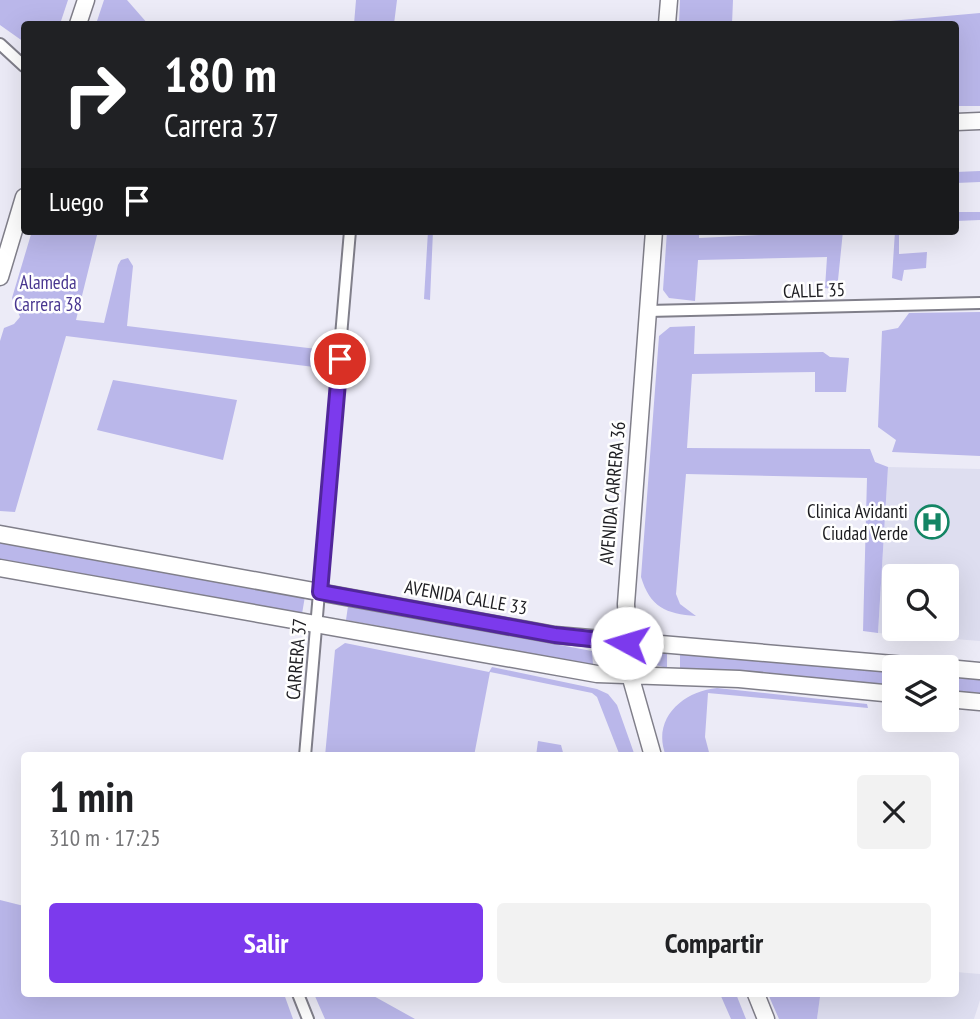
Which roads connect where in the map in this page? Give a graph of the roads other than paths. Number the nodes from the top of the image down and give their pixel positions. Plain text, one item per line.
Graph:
1 (86, 0) edge
2 (669, 0) edge
3 (79, 21) edge
4 (667, 21) edge
5 (0, 44) edge
6 (21, 63) edge
7 (980, 121) edge
8 (959, 122) edge
9 (21, 207) edge
10 (350, 235) edge
11 (654, 235) edge
12 (0, 277) edge
13 (980, 303) edge
14 (648, 311) junction
15 (0, 534) edge
16 (0, 568) edge
17 (320, 592) junction
18 (317, 623) junction
19 (627, 643) junction
20 (882, 663) edge
21 (959, 669) edge
22 (980, 671) edge
23 (630, 675) junction
24 (882, 693) edge
25 (959, 700) edge
26 (980, 702) edge
27 (305, 752) edge
28 (652, 752) edge
29 (299, 997) edge
30 (756, 997) edge
31 (308, 1019) edge
32 (766, 1019) edge

1 - 3 main road
2 - 4 main road
5 - 6 street
7 - 8 main road
9 - 12 main road
10 - 17 street, CARRERA 37
11 - 14 main road, AVENIDA CARRERA 36
13 - 14 street, CALLE 35
14 - 19 main road, AVENIDA CARRERA 36
15 - 17 main road, AVENIDA CALLE 33
16 - 18 main road
17 - 18 street, CARRERA 37
17 - 19 main road, AVENIDA CALLE 33
18 - 23 main road
18 - 27 street, CARRERA 37
19 - 20 main road, AVENIDA CALLE 33
19 - 23 main road, AVENIDA CARRERA 36
21 - 22 main road
23 - 24 main road
23 - 28 main road, AVENIDA CARRERA 36
25 - 26 main road
29 - 31 street
30 - 32 main road

